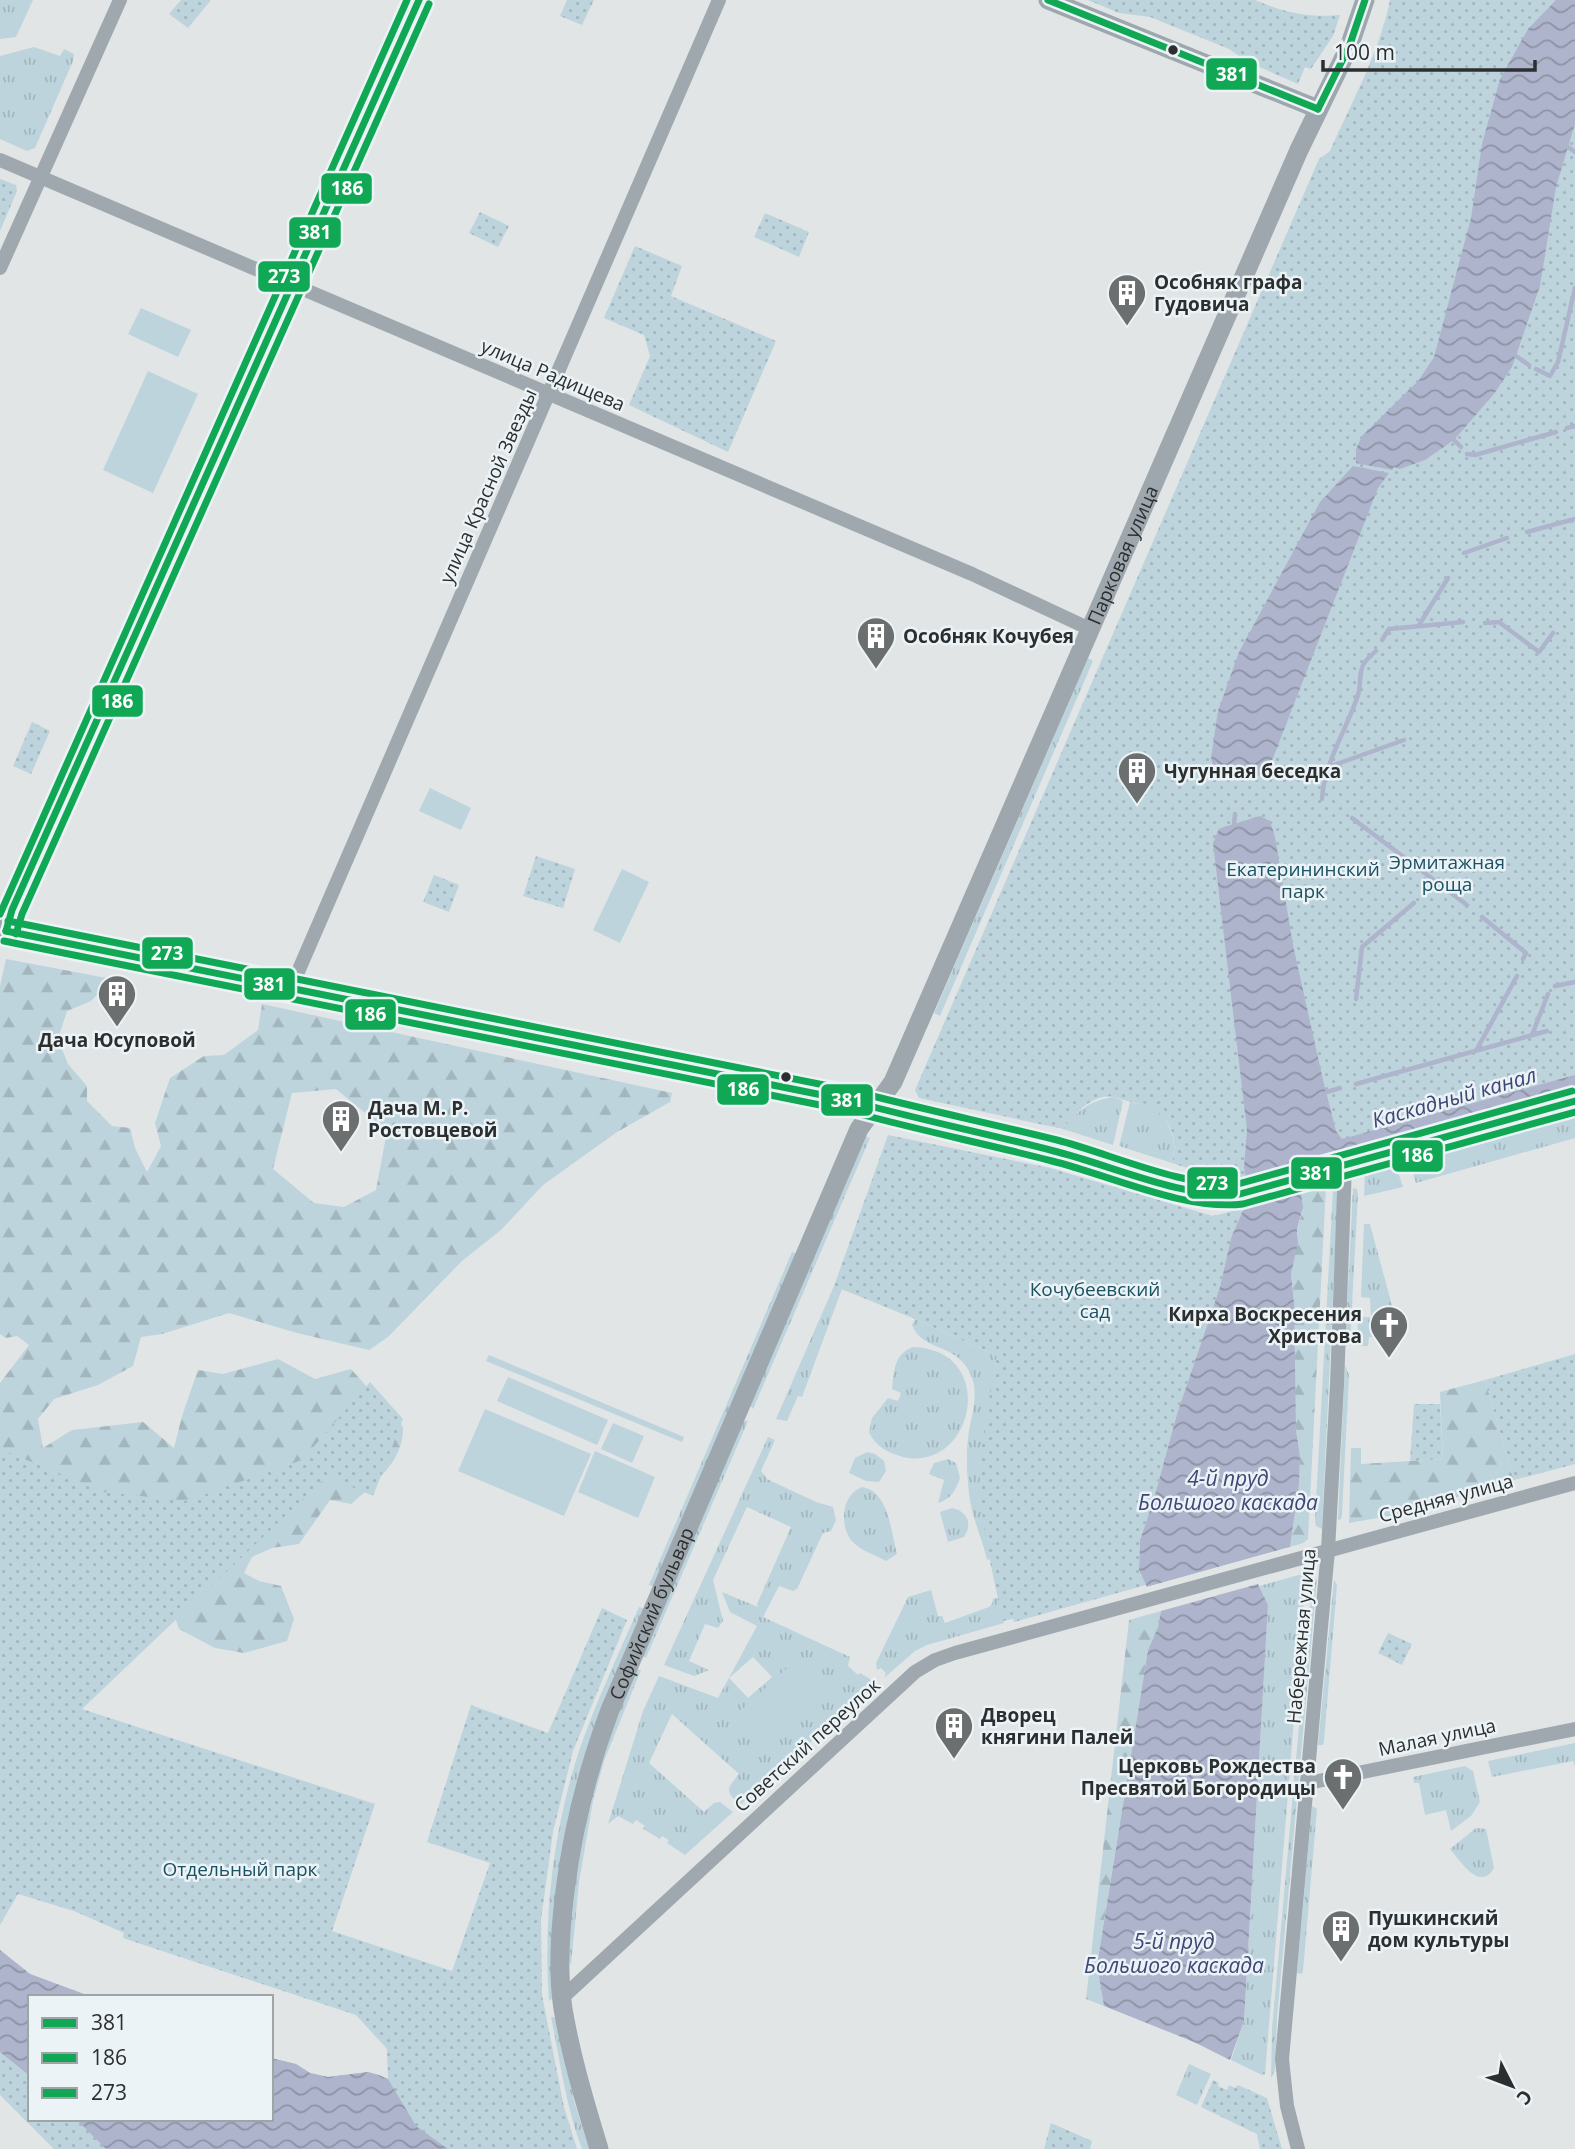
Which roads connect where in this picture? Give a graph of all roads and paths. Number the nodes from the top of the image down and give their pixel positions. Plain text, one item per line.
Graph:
1 (120, 0) edge
2 (419, 0) edge
3 (719, 0) edge
4 (1048, 0) edge
5 (1365, 0) edge
6 (1318, 109) junction
7 (0, 160) edge
8 (41, 178) junction
9 (0, 268) edge
10 (292, 284) junction
11 (549, 393) junction
12 (1090, 629) junction
13 (3, 931) edge
14 (291, 988) junction
15 (1575, 1101) edge
16 (875, 1108) junction
17 (1345, 1165) junction
18 (1575, 1483) edge
19 (1328, 1550) junction
20 (1575, 1729) edge
21 (1308, 1783) junction
22 (562, 1998) junction
23 (599, 2149) edge
24 (1298, 2149) edge

1 - 8 street
2 - 10 main road
3 - 11 street, улица Красной Звезды
4 - 6 main road
5 - 6 main road, Парковая улица
6 - 12 main road, Парковая улица
7 - 8 street, улица Радищева
8 - 9 street
8 - 10 street, улица Радищева
10 - 11 street, улица Радищева
10 - 13 main road
11 - 12 street, улица Радищева
11 - 14 street, улица Красной Звезды
12 - 16 main road, Парковая улица
13 - 14 main road
14 - 16 main road
15 - 17 main road
16 - 17 main road
16 - 22 main road, Софийский бульвар
17 - 19 street, Набережная улица
18 - 19 street, Средняя улица
19 - 21 street, Набережная улица
19 - 22 street, Советский переулок
20 - 21 street, Малая улица
21 - 24 street, Набережная улица
22 - 23 main road, Софийский бульвар

